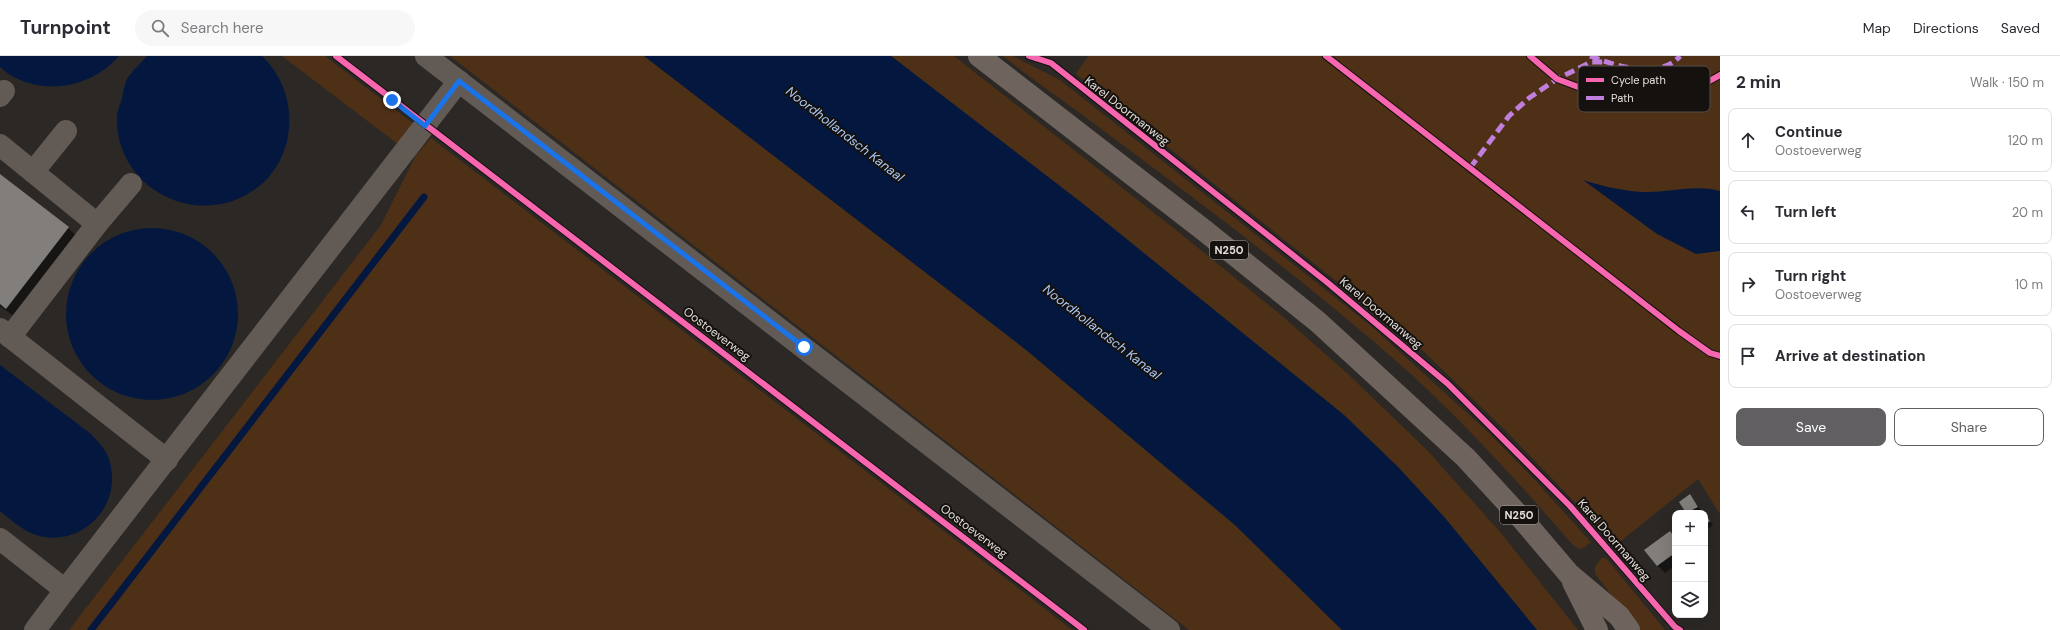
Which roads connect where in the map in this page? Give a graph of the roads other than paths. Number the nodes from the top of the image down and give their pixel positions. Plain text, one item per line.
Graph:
1 (426, 56) edge
2 (979, 56) edge
3 (459, 81) junction
4 (66, 131) dead end
5 (0, 145) edge
6 (33, 172) junction
7 (131, 184) dead end
8 (96, 224) junction
9 (5, 333) edge
10 (167, 460) junction
11 (0, 539) edge
12 (1569, 574) junction
13 (65, 590) junction
14 (35, 630) edge
15 (1169, 630) edge
16 (1597, 630) edge
17 (1629, 630) edge

1 - 3 street
2 - 12 main road, N250
3 - 10 street
3 - 15 street
4 - 6 street
5 - 6 street
6 - 8 street
7 - 8 street
8 - 9 street
9 - 10 street
10 - 13 street
11 - 13 street
12 - 16 main road, N250
12 - 17 main road, N250
13 - 14 street

